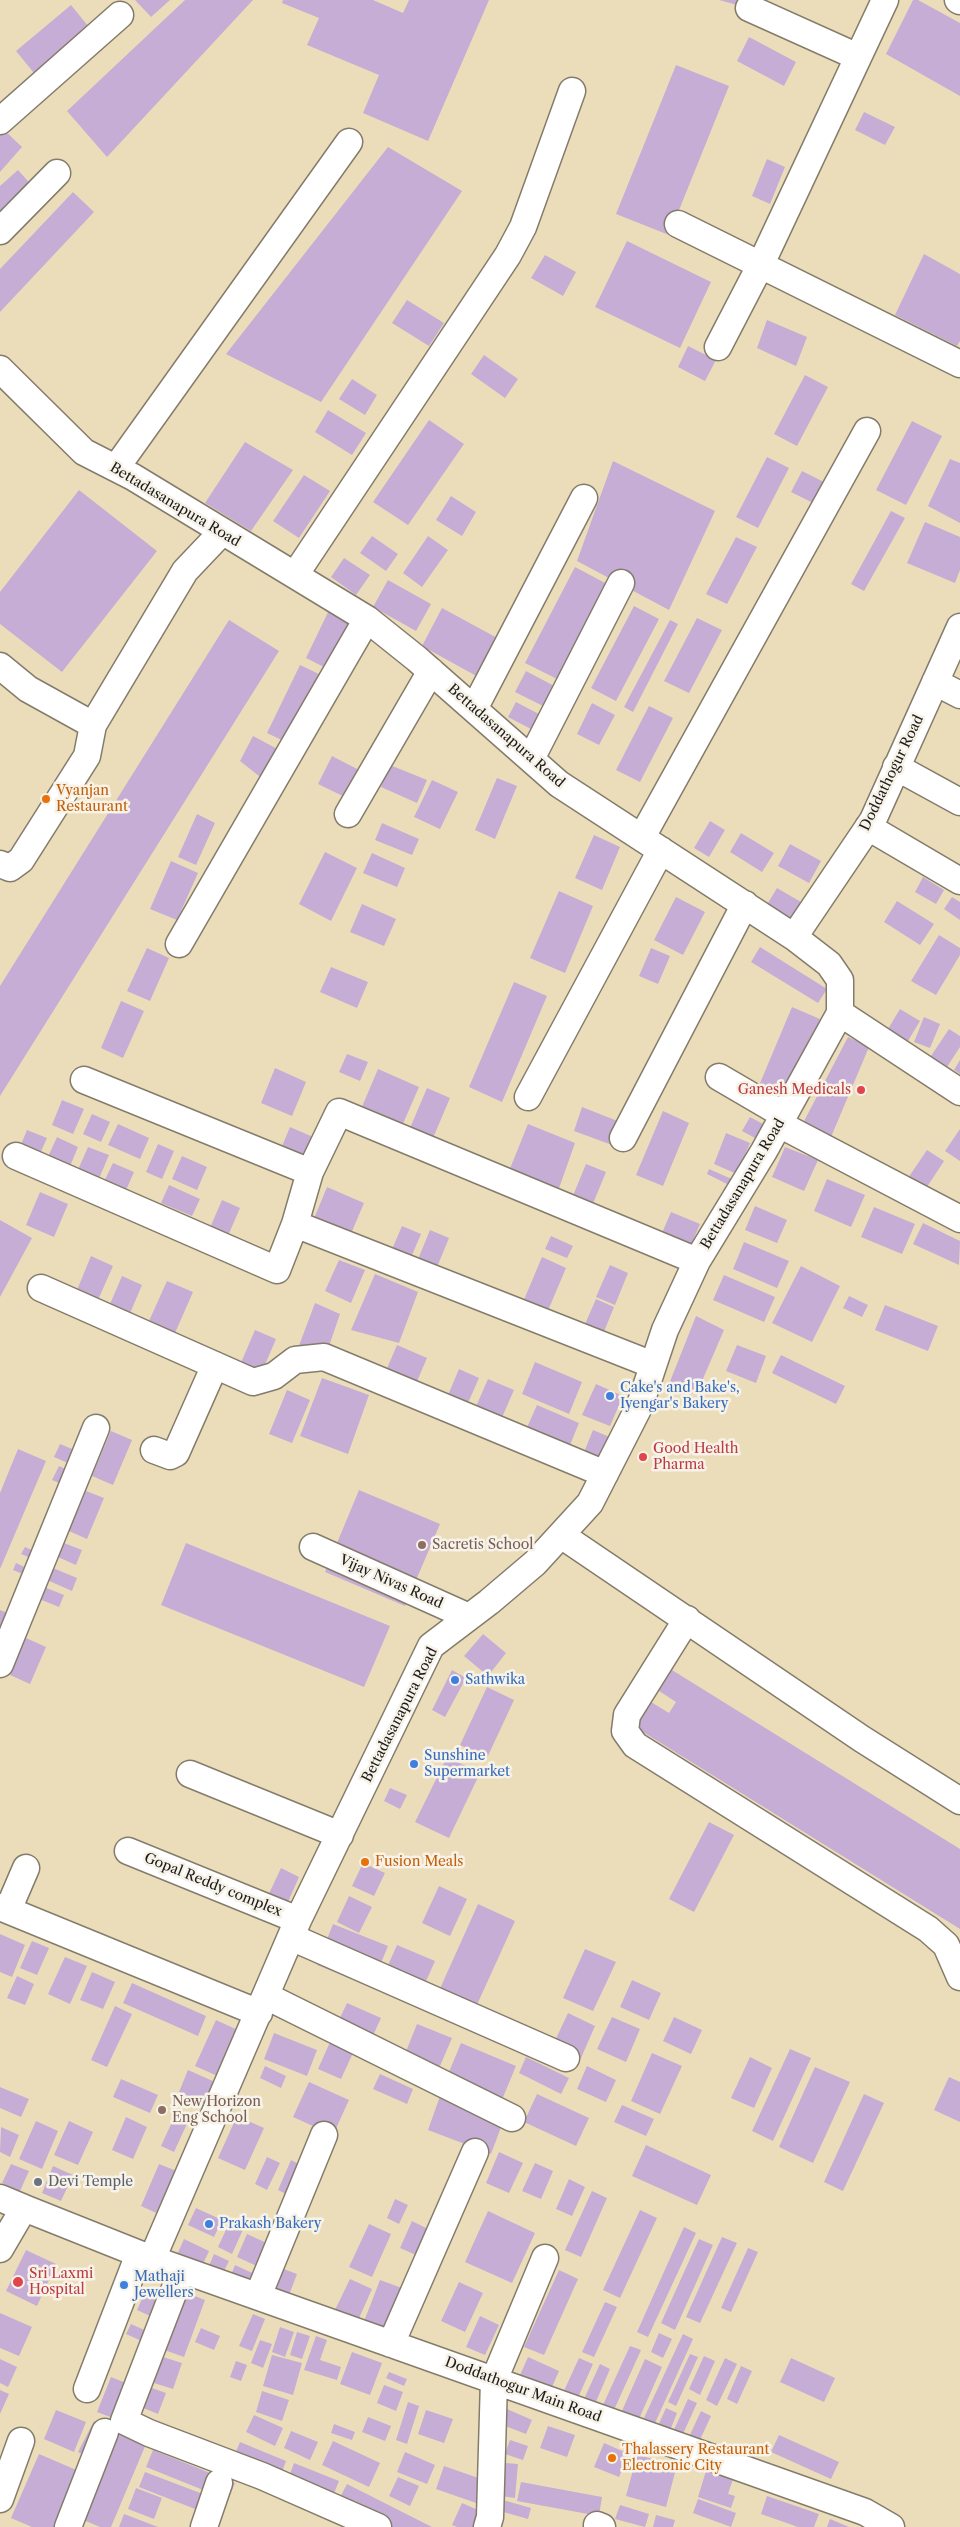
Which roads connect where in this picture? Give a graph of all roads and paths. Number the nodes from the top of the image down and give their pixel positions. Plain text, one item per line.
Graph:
1 (885, 0) edge
2 (748, 8) dead end
3 (120, 15) dead end
4 (858, 57) junction
5 (572, 92) dead end
6 (0, 121) edge
7 (349, 142) dead end
8 (57, 173) dead end
9 (678, 224) dead end
10 (0, 231) edge
11 (761, 264) junction
12 (718, 347) dead end
13 (960, 364) edge
14 (0, 369) edge
15 (867, 431) dead end
16 (116, 468) junction
17 (584, 498) dead end
18 (222, 532) junction
19 (295, 575) junction
20 (620, 583) dead end
21 (367, 619) junction
22 (960, 627) edge
23 (0, 666) edge
24 (431, 671) junction
25 (935, 682) junction
26 (960, 695) edge
27 (474, 709) junction
28 (93, 726) junction
29 (531, 759) junction
30 (896, 767) junction
31 (960, 802) edge
32 (348, 814) dead end
33 (868, 827) junction
34 (651, 844) junction
35 (0, 864) edge
36 (960, 880) edge
37 (744, 904) junction
38 (794, 937) junction
39 (179, 944) dead end
40 (840, 1013) junction
41 (719, 1077) dead end
42 (84, 1080) dead end
43 (960, 1092) edge
44 (528, 1097) dead end
45 (781, 1119) junction
46 (623, 1138) dead end
47 (16, 1156) dead end
48 (310, 1172) junction
49 (960, 1219) edge
50 (295, 1224) junction
51 (697, 1261) junction
52 (42, 1288) dead end
53 (215, 1365) junction
54 (653, 1365) junction
55 (96, 1428) dead end
56 (154, 1450) dead end
57 (605, 1474) junction
58 (561, 1535) junction
59 (313, 1547) dead end
60 (469, 1617) junction
61 (686, 1619) junction
62 (0, 1664) edge
63 (190, 1774) dead end
64 (960, 1801) edge
65 (340, 1835) junction
66 (128, 1851) dead end
67 (26, 1868) dead end
68 (4, 1908) edge
69 (294, 1928) junction
70 (960, 1977) edge
71 (263, 2004) junction
72 (566, 2058) dead end
73 (512, 2118) dead end
74 (324, 2135) dead end
75 (476, 2152) dead end
76 (0, 2198) edge
77 (24, 2208) junction
78 (0, 2249) edge
79 (145, 2257) junction
80 (545, 2258) dead end
81 (182, 2270) junction
82 (258, 2296) junction
83 (392, 2344) junction
84 (494, 2380) junction
85 (88, 2389) dead end
86 (105, 2432) dead end
87 (21, 2441) dead end
88 (219, 2483) dead end
89 (0, 2499) edge
90 (68, 2527) edge
91 (204, 2527) edge
92 (378, 2527) edge
93 (487, 2527) edge
94 (891, 2527) edge

1 - 4 street
2 - 4 street
3 - 6 street
4 - 11 street
5 - 19 street
7 - 16 street
8 - 10 street
9 - 11 street
11 - 12 street
11 - 13 street
14 - 16 street, Bettadasanapura Road
15 - 34 street
16 - 18 street, Bettadasanapura Road
17 - 27 street
18 - 19 street, Bettadasanapura Road
18 - 28 street
19 - 21 street, Bettadasanapura Road
20 - 29 street
21 - 24 street, Bettadasanapura Road
21 - 39 street
22 - 25 street, Doddathogur Road
23 - 28 street
24 - 27 street, Bettadasanapura Road
24 - 32 street
25 - 26 street
25 - 30 street, Doddathogur Road
27 - 29 street, Bettadasanapura Road
28 - 35 street
29 - 34 street, Bettadasanapura Road
30 - 31 street
30 - 33 street, Doddathogur Road
33 - 36 street
33 - 38 street, Doddathogur Road
34 - 37 street, Bettadasanapura Road
34 - 44 street
37 - 38 street, Bettadasanapura Road
37 - 46 street
38 - 40 street, Bettadasanapura Road
40 - 43 street
40 - 45 street, Bettadasanapura Road
41 - 45 street
42 - 48 street
45 - 49 street
45 - 51 street, Bettadasanapura Road
47 - 50 street
48 - 50 street
48 - 51 street
50 - 54 street
51 - 54 street, Bettadasanapura Road
52 - 53 street
53 - 56 street
53 - 57 street
54 - 57 street, Bettadasanapura Road
55 - 62 street
57 - 58 street, Bettadasanapura Road
58 - 60 street, Bettadasanapura Road
58 - 61 street
59 - 60 street, Vijay Nivas Road
60 - 65 street, Bettadasanapura Road
61 - 64 street
61 - 70 street
63 - 65 street
65 - 69 street, Bettadasanapura Road
66 - 69 street, Gopal Reddy complex
67 - 68 street
68 - 71 street
69 - 71 street, Bettadasanapura Road
69 - 72 street, Gopal Reddy complex
71 - 73 street
71 - 79 street, Bettadasanapura Road
74 - 82 street
75 - 83 street
76 - 77 street, Doddathogur Main Road
77 - 78 street
77 - 79 street, Doddathogur Main Road
79 - 81 street, Doddathogur Main Road
79 - 85 street, Bettadasanapura Road
80 - 84 street
81 - 82 street, Doddathogur Main Road
81 - 92 street
82 - 83 street, Doddathogur Main Road
83 - 84 street, Doddathogur Main Road
84 - 93 street
84 - 94 street, Doddathogur Main Road
86 - 90 street
87 - 89 street
88 - 91 street

